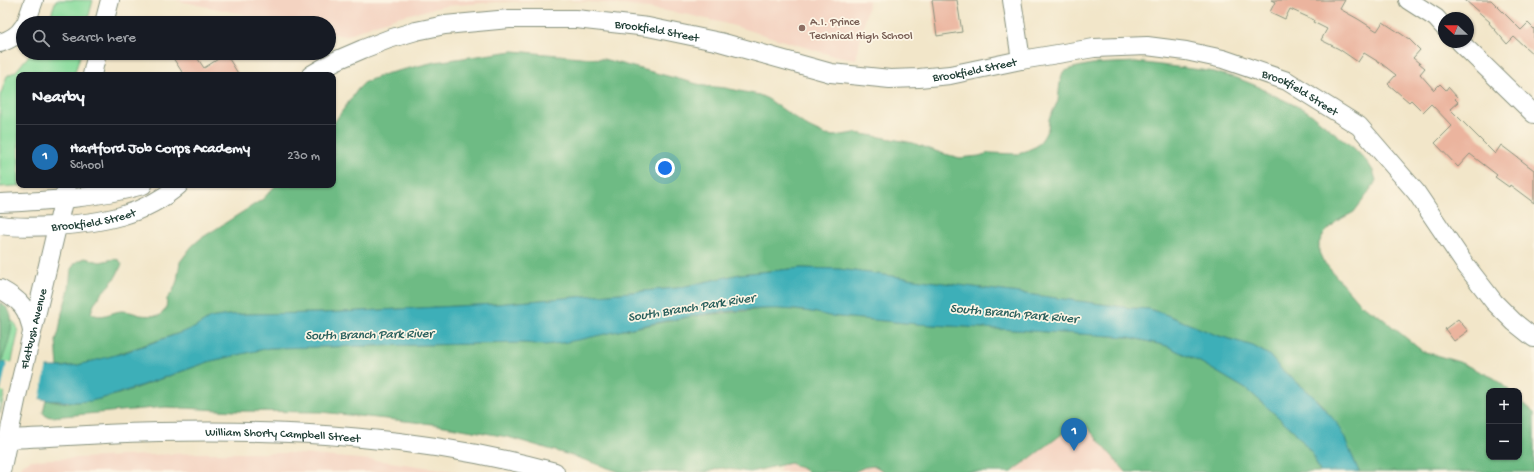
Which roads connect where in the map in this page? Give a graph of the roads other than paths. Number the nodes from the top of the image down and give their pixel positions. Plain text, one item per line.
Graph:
1 (34, 0) edge
2 (110, 0) edge
3 (1012, 0) edge
4 (1408, 0) edge
5 (28, 16) edge
6 (106, 16) edge
7 (1438, 20) edge
8 (16, 35) edge
9 (0, 43) edge
10 (1466, 48) edge
11 (96, 60) edge
12 (1021, 60) junction
13 (93, 72) edge
14 (316, 72) edge
15 (1534, 114) edge
16 (131, 188) edge
17 (175, 188) edge
18 (65, 192) edge
19 (0, 203) edge
20 (0, 225) edge
21 (57, 226) junction
22 (0, 289) edge
23 (32, 333) junction
24 (1534, 338) edge
25 (8, 439) junction
26 (1, 472) edge
27 (555, 472) edge

1 - 5 street
2 - 6 street
3 - 12 street
4 - 7 street
8 - 9 street
10 - 15 street
11 - 13 street
12 - 14 street, Brookfield Street
12 - 24 street, Brookfield Street
16 - 18 street, Brookfield Street
17 - 21 street, Brookfield Street
18 - 19 street, Brookfield Street
18 - 21 street, Flatbush Avenue
20 - 21 street, Brookfield Street
21 - 23 street, Flatbush Avenue
22 - 23 street
23 - 25 street, Flatbush Avenue
25 - 26 street, Flatbush Avenue
25 - 27 street, William Shorty Campbell Street

